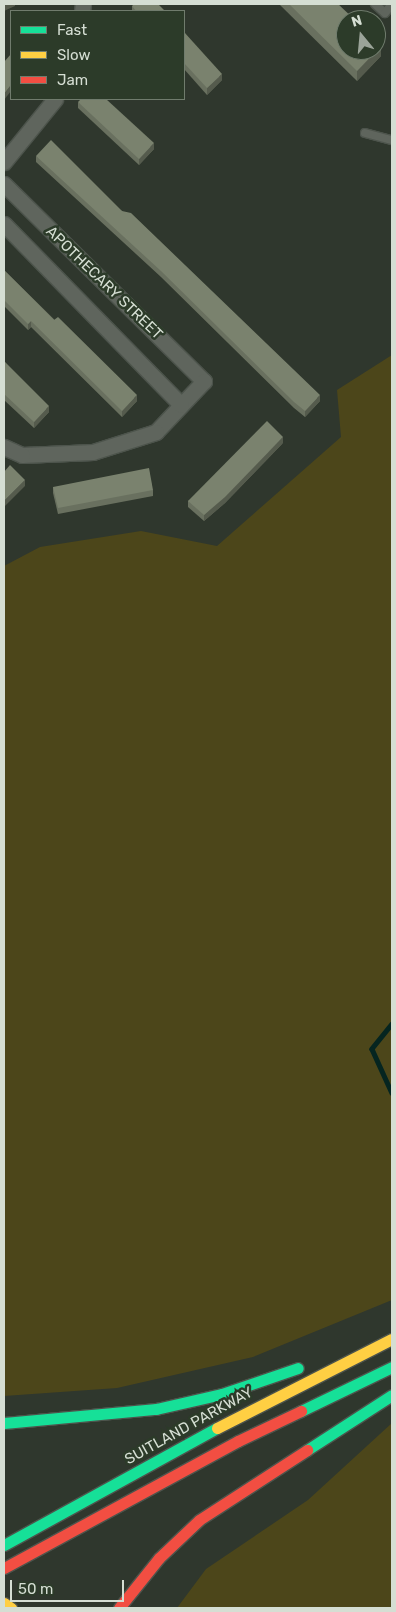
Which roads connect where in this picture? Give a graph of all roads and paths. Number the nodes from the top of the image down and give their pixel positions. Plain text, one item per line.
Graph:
1 (375, 4) edge
2 (392, 4) edge
3 (54, 100) edge
4 (365, 133) dead end
5 (392, 140) edge
6 (4, 162) edge
7 (4, 184) edge
8 (4, 224) edge
9 (181, 405) junction
10 (4, 446) edge
11 (392, 1338) edge
12 (309, 1363) dead end
13 (392, 1367) edge
14 (392, 1396) edge
15 (4, 1423) edge
16 (8, 1543) edge
17 (4, 1568) edge
18 (4, 1603) edge
19 (11, 1608) edge
20 (119, 1608) edge

1 - 2 lane
3 - 6 street
4 - 5 lane
7 - 9 street, APOTHECARY STREET
8 - 9 street, APOTHECARY STREET
9 - 10 street
11 - 16 main road, SUITLAND PARKWAY
12 - 15 main road
13 - 17 main road
14 - 20 main road
18 - 19 main road

